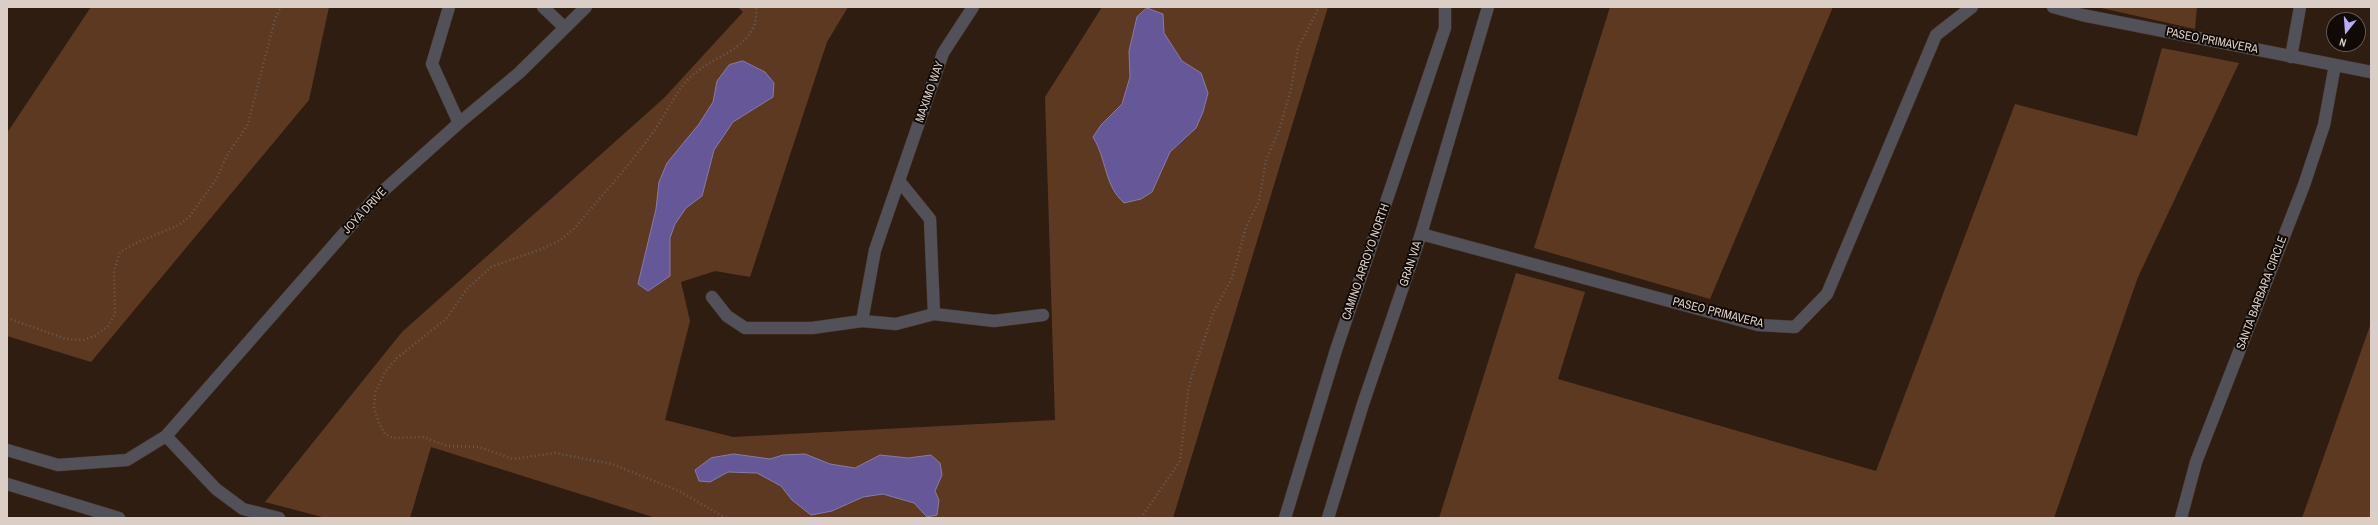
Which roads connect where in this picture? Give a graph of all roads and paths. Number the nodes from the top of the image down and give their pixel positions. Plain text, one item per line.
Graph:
1 (281, 7) edge
2 (449, 7) edge
3 (543, 7) edge
4 (586, 7) edge
5 (756, 7) edge
6 (973, 7) edge
7 (1319, 7) edge
8 (1445, 7) edge
9 (1488, 7) edge
10 (1972, 7) edge
11 (2053, 7) edge
12 (2300, 7) edge
13 (564, 27) junction
14 (2291, 57) junction
15 (2335, 65) junction
16 (2371, 72) edge
17 (459, 123) junction
18 (900, 182) junction
19 (1421, 234) junction
20 (712, 297) dead end
21 (934, 314) junction
22 (1044, 315) dead end
23 (7, 318) edge
24 (862, 321) junction
25 (166, 436) junction
26 (7, 450) edge
27 (7, 484) edge
28 (119, 518) edge
29 (278, 518) edge
30 (726, 518) edge
31 (1141, 518) edge
32 (1285, 518) edge
33 (1328, 518) edge
34 (2181, 518) edge

1 - 23 path
2 - 17 street
3 - 13 street
4 - 13 street, JOYA DRIVE
5 - 30 path
6 - 18 street, MAXIMO WAY
7 - 31 path
8 - 32 street, CAMINO ARROYO NORTH
9 - 19 street, GRAN VIA
10 - 19 street, PASEO PRIMAVERA
11 - 14 street, PASEO PRIMAVERA
12 - 14 street
13 - 17 street, JOYA DRIVE
14 - 15 street, PASEO PRIMAVERA
15 - 16 street, PASEO PRIMAVERA
15 - 34 street, SANTA BARBARA CIRCLE
17 - 25 street, JOYA DRIVE
18 - 21 street
18 - 24 street, MAXIMO WAY
19 - 33 street, GRAN VIA
20 - 24 street
21 - 22 street
21 - 24 street
25 - 26 street
25 - 29 street
27 - 28 street

